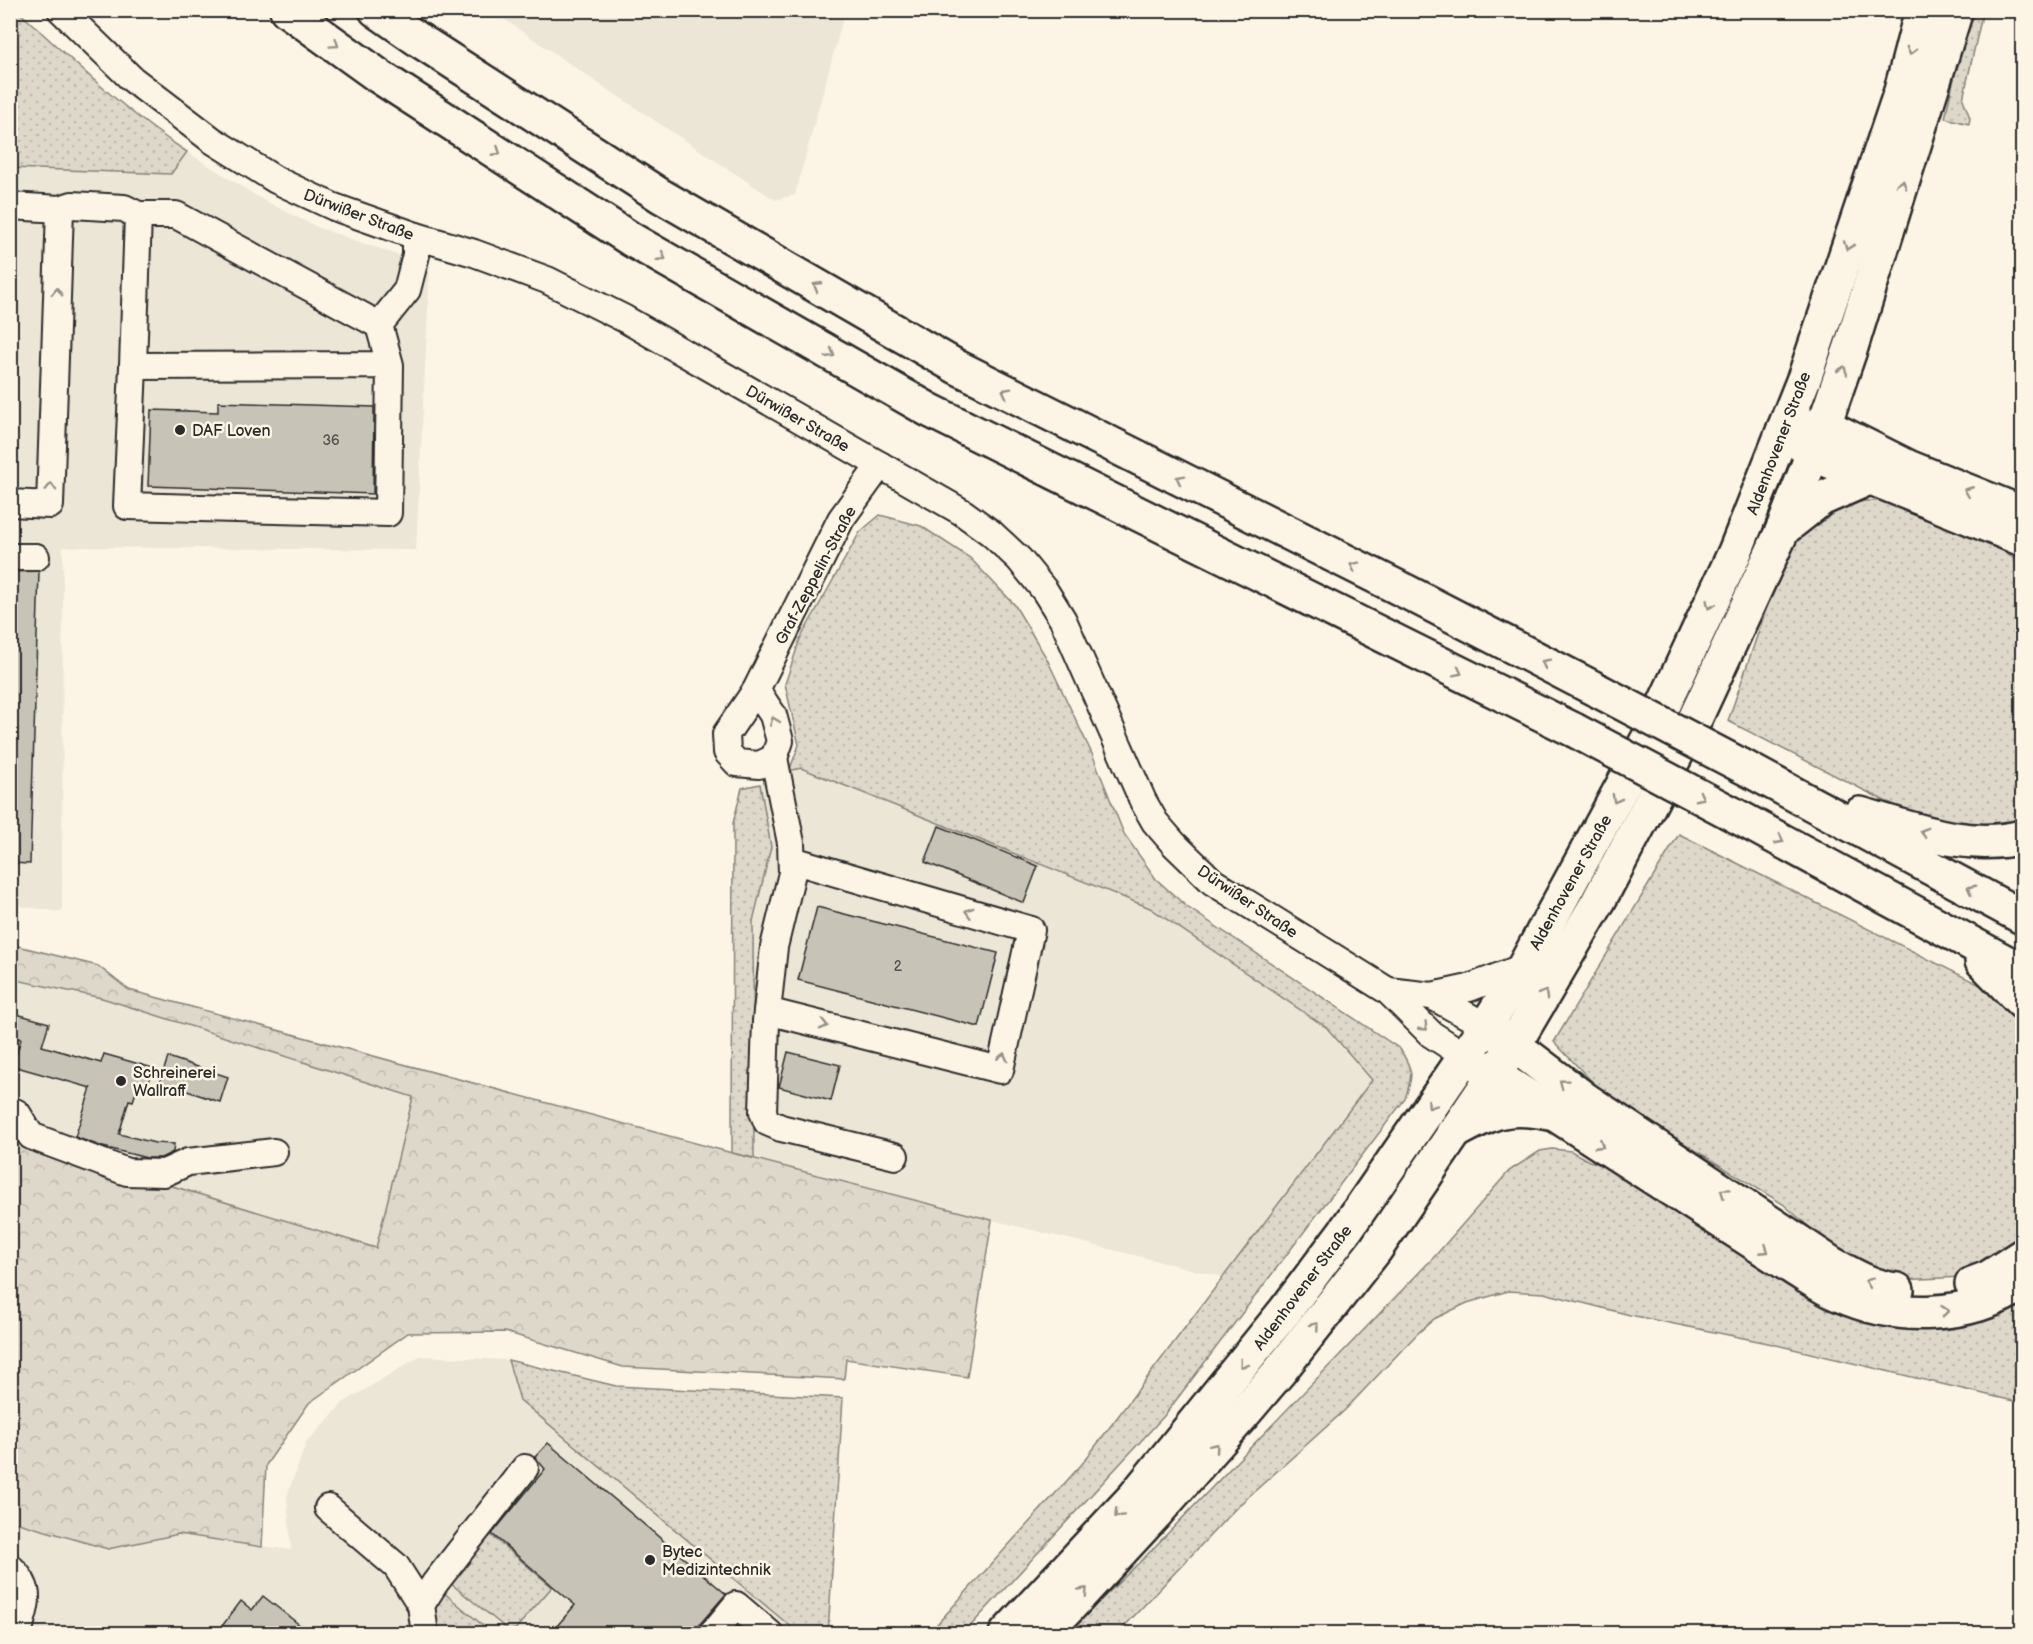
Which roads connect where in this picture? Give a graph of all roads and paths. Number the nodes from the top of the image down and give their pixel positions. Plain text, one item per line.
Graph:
1 (61, 10) edge
2 (287, 10) edge
3 (376, 10) edge
4 (1922, 10) edge
5 (1956, 10) edge
6 (10, 207) edge
7 (60, 209) junction
8 (138, 215) junction
9 (416, 236) junction
10 (379, 325) junction
11 (390, 365) junction
12 (133, 366) junction
13 (1784, 429) junction
14 (1818, 440) junction
15 (880, 465) junction
16 (1869, 478) junction
17 (10, 503) edge
18 (2022, 513) edge
19 (1783, 529) junction
20 (2022, 539) edge
21 (10, 557) edge
22 (36, 557) dead end
23 (756, 690) junction
24 (774, 758) junction
25 (1802, 798) junction
26 (2022, 837) edge
27 (792, 860) junction
28 (2022, 917) edge
29 (1956, 934) junction
30 (1524, 967) junction
31 (2022, 971) edge
32 (1389, 991) junction
33 (1432, 996) junction
34 (2022, 1002) edge
35 (767, 1011) junction
36 (1486, 1026) junction
37 (1514, 1045) junction
38 (1465, 1056) junction
39 (1493, 1073) junction
40 (10, 1110) edge
41 (1551, 1113) junction
42 (1453, 1133) junction
43 (274, 1152) dead end
44 (895, 1156) dead end
45 (2022, 1256) edge
46 (2022, 1284) edge
47 (525, 1468) dead end
48 (328, 1508) dead end
49 (10, 1567) edge
50 (421, 1605) junction
51 (18, 1634) edge
52 (425, 1634) edge
53 (712, 1634) edge
54 (770, 1634) edge
55 (1006, 1634) edge
56 (1044, 1634) edge

1 - 9 street, Dürwißer Straße
2 -> 29 main road, bridge
25 -> 3 main road, bridge
4 -> 13 main road, Aldenhovener Straße
14 -> 5 main road, Aldenhovener Straße
6 - 7 street
7 - 8 street
17 -> 7 street
8 - 10 street
8 - 12 street
9 - 10 street
9 - 15 street, Dürwißer Straße
10 - 11 street
11 - 12 street
11 - 12 street
13 - 14 main road
13 -> 30 main road, Aldenhovener Straße
14 - 16 main road
18 -> 14 main road
14 - 19 main road, Aldenhovener Straße
15 - 23 street, Graf-Zeppelin-Straße
15 - 32 street, Dürwißer Straße
16 - 19 main road
16 - 20 main road
37 -> 19 main road, Aldenhovener Straße
21 - 22 street
24 -> 23 street
23 - 24 street, Graf-Zeppelin-Straße
24 - 27 street
26 -> 25 main road
28 -> 25 main road
27 - 35 street
35 -> 27 street
29 - 31 main road
29 - 34 main road
30 - 33 street, Dürwißer Straße
30 - 36 main road, Aldenhovener Straße
32 - 33 street, Dürwißer Straße
32 -> 38 street, Dürwißer Straße
33 - 36 street, Dürwißer Straße
35 - 44 street
36 - 37 main road
36 - 38 main road, Aldenhovener Straße
37 - 39 main road, Aldenhovener Straße
45 -> 37 main road
38 - 39 main road
38 -> 55 main road, Aldenhovener Straße
39 - 41 main road
39 - 42 main road, Aldenhovener Straße
40 - 43 street
41 - 42 main road
41 -> 46 main road
56 -> 42 main road, Aldenhovener Straße
47 - 50 street
48 - 50 street
49 - 51 street
50 - 52 street
53 - 54 street

